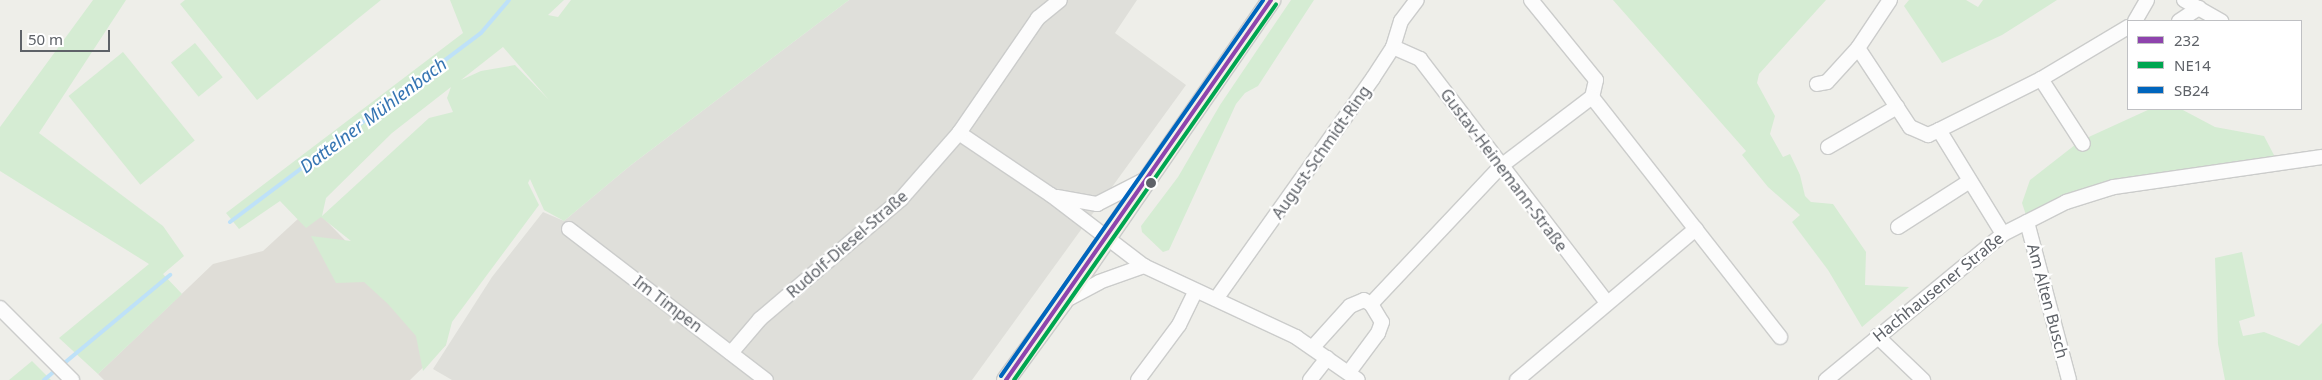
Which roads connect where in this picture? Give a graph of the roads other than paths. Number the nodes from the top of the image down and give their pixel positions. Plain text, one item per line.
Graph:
1 (1060, 0) edge
2 (1271, 0) edge
3 (1417, 0) edge
4 (1531, 0) edge
5 (1890, 0) edge
6 (2147, 0) edge
7 (2184, 0) edge
8 (2199, 8) junction
9 (2135, 20) edge
10 (2181, 20) edge
11 (2219, 20) edge
12 (2127, 27) edge
13 (1393, 47) junction
14 (1858, 48) junction
15 (2041, 79) junction
16 (1817, 84) dead end
17 (1592, 97) junction
18 (1897, 107) junction
19 (1939, 130) junction
20 (959, 133) junction
21 (2083, 144) dead end
22 (1828, 147) dead end
23 (2322, 156) edge
24 (1501, 166) junction
25 (1150, 176) junction
26 (1970, 181) junction
27 (1052, 195) junction
28 (2027, 222) junction
29 (1898, 227) dead end
30 (569, 229) dead end
31 (1696, 229) junction
32 (2003, 234) junction
33 (1106, 239) junction
34 (1144, 266) junction
35 (1195, 292) junction
36 (1216, 299) junction
37 (1063, 302) junction
38 (1607, 303) junction
39 (1371, 304) junction
40 (0, 308) edge
41 (1780, 336) dead end
42 (1877, 336) junction
43 (1313, 347) junction
44 (731, 352) junction
45 (1327, 358) junction
46 (1354, 376) edge
47 (72, 380) edge
48 (766, 380) edge
49 (1006, 380) edge
50 (1138, 380) edge
51 (1310, 380) edge
52 (1518, 380) edge
53 (1826, 380) edge
54 (1923, 380) edge
55 (2068, 380) edge

1 - 20 street, Rudolf-Diesel-Straße
2 - 25 main road
3 - 13 street, August-Schmidt-Ring
4 - 17 street
5 - 14 street
6 - 9 street
7 - 8 street
8 - 10 street
8 - 11 street
12 - 15 street
13 - 24 street, Gustav-Heinemann-Straße
13 - 36 street, August-Schmidt-Ring
14 - 16 street
14 - 18 street
15 - 19 street
15 - 21 street
17 - 24 street
17 - 31 street
18 - 19 street
18 - 22 street
19 - 26 street
20 - 27 street
20 - 44 street, Rudolf-Diesel-Straße
23 - 28 street, Hachhausener Straße
24 - 38 street, Gustav-Heinemann-Straße
24 - 39 street
25 - 27 street
25 - 33 main road
26 - 29 street
26 - 32 street
27 - 33 street
28 - 32 street, Hachhausener Straße
28 - 55 street, Am Alten Busch
30 - 44 street, Im Timpen
31 - 38 street
31 - 41 street
32 - 42 street, Hachhausener Straße
33 - 34 street
33 - 37 main road
34 - 35 street
34 - 37 street
35 - 36 street
35 - 50 street
36 - 43 street
37 - 49 main road
38 - 52 street
39 - 43 street
39 - 46 street
40 - 47 street
42 - 53 street, Hachhausener Straße
42 - 54 street
43 - 45 street
44 - 48 street, Im Timpen
45 - 46 street
45 - 51 street

